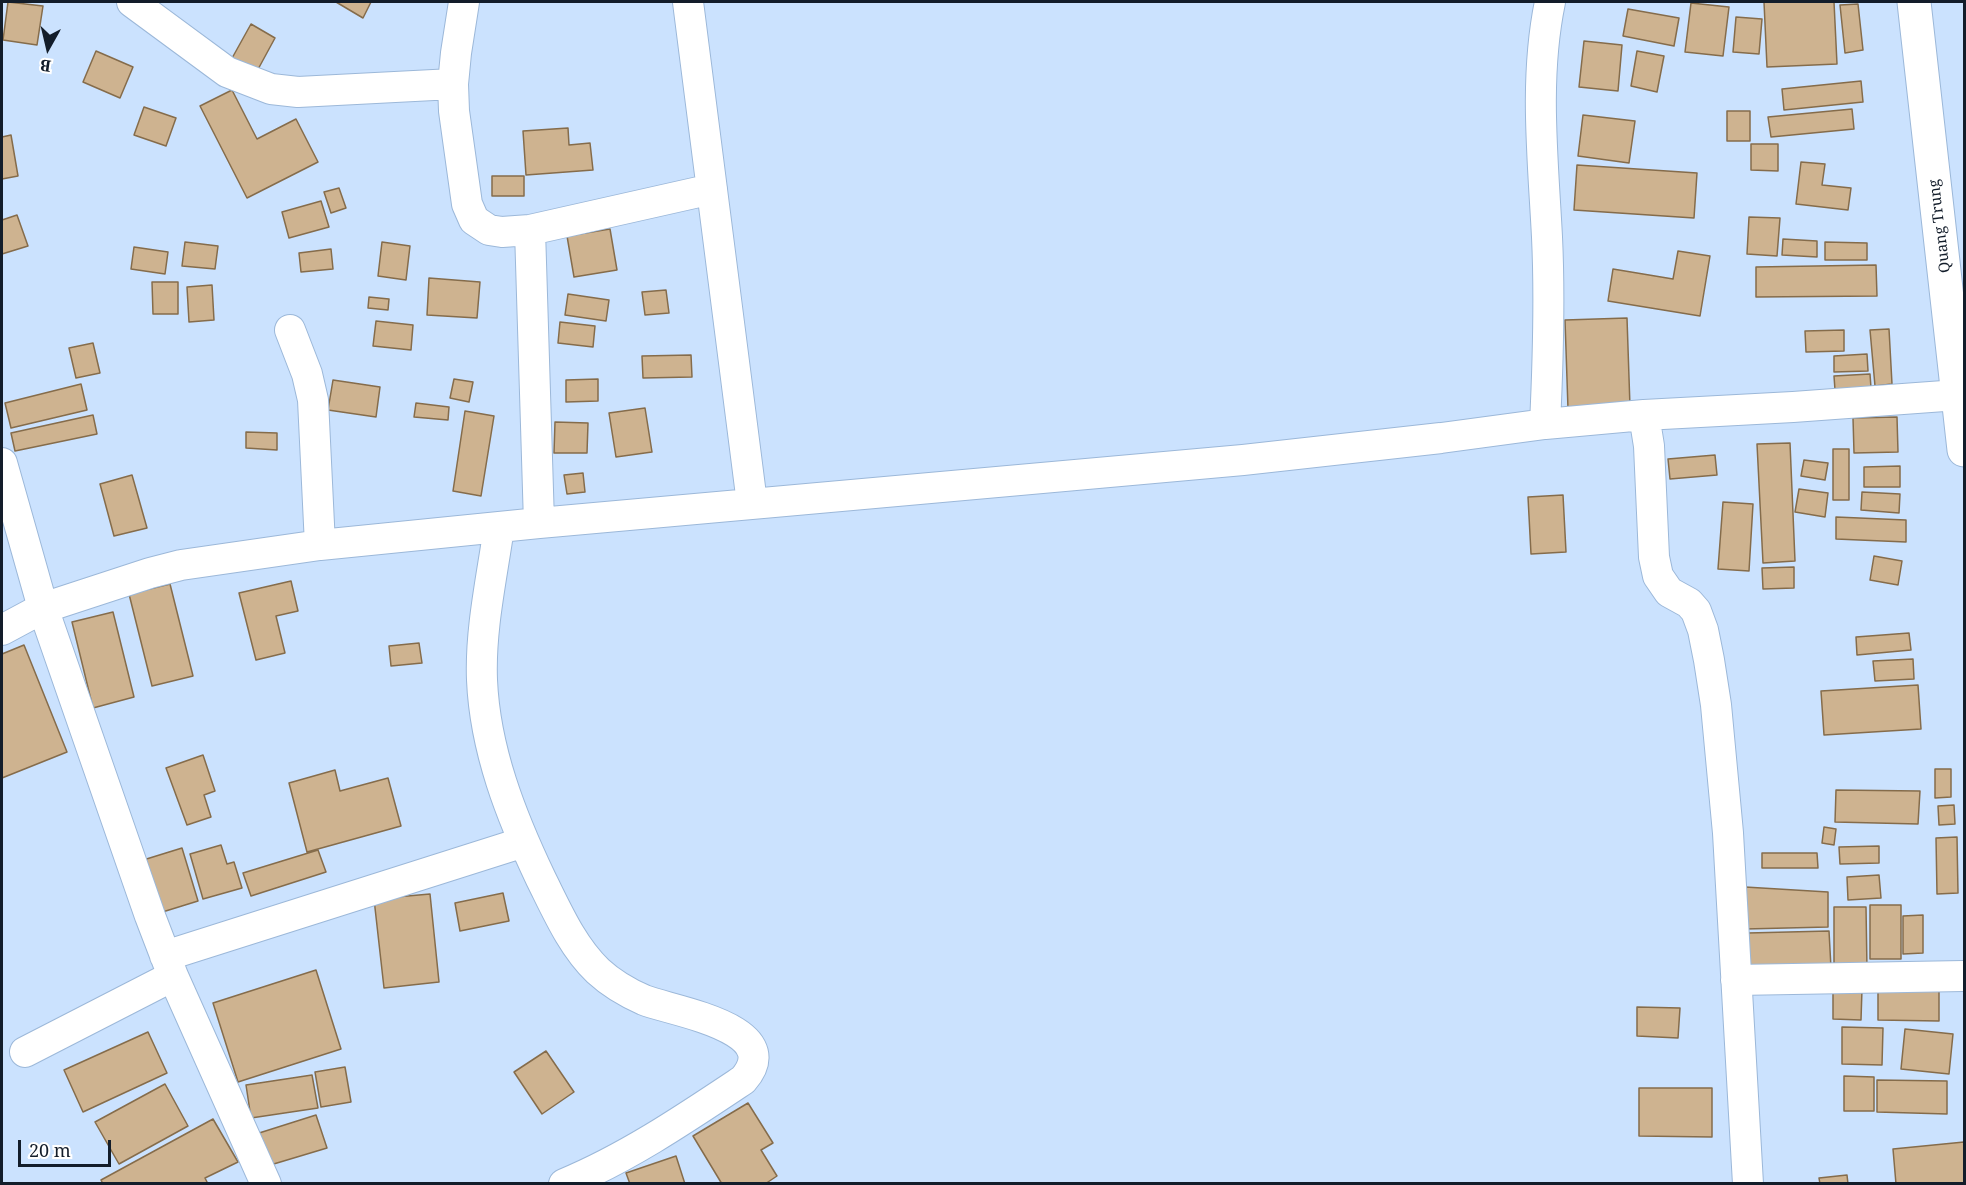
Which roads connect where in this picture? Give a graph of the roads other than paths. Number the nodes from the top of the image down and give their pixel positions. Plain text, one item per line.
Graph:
1 (132, 2) edge
2 (464, 2) edge
3 (688, 2) edge
4 (1550, 2) edge
5 (1914, 2) edge
6 (453, 84) junction
7 (712, 189) junction
8 (530, 230) junction
9 (290, 330) dead end
10 (1958, 395) junction
11 (1644, 415) junction
12 (1545, 423) junction
13 (1965, 450) edge
14 (2, 462) edge
15 (752, 503) junction
16 (539, 522) junction
17 (500, 527) junction
18 (320, 545) junction
19 (43, 608) junction
20 (2, 630) edge
21 (524, 842) junction
22 (169, 966) junction
23 (1965, 976) edge
24 (1737, 980) junction
25 (25, 1052) dead end
26 (266, 1184) edge
27 (564, 1184) edge
28 (1748, 1184) edge

1 - 6 street
2 - 6 street
3 - 7 street
4 - 12 street
5 - 10 main road, Quang Trung
6 - 8 street
7 - 8 street
7 - 15 street
8 - 16 street
9 - 18 street
10 - 11 street
10 - 13 main road, Quang Trung
11 - 12 street
11 - 24 street
12 - 15 street
14 - 19 street
15 - 16 street
16 - 17 street
17 - 18 street
17 - 21 street
18 - 19 street
19 - 20 street
19 - 22 street
21 - 22 street
21 - 27 street
22 - 25 street
22 - 26 street
23 - 24 street
24 - 28 street

